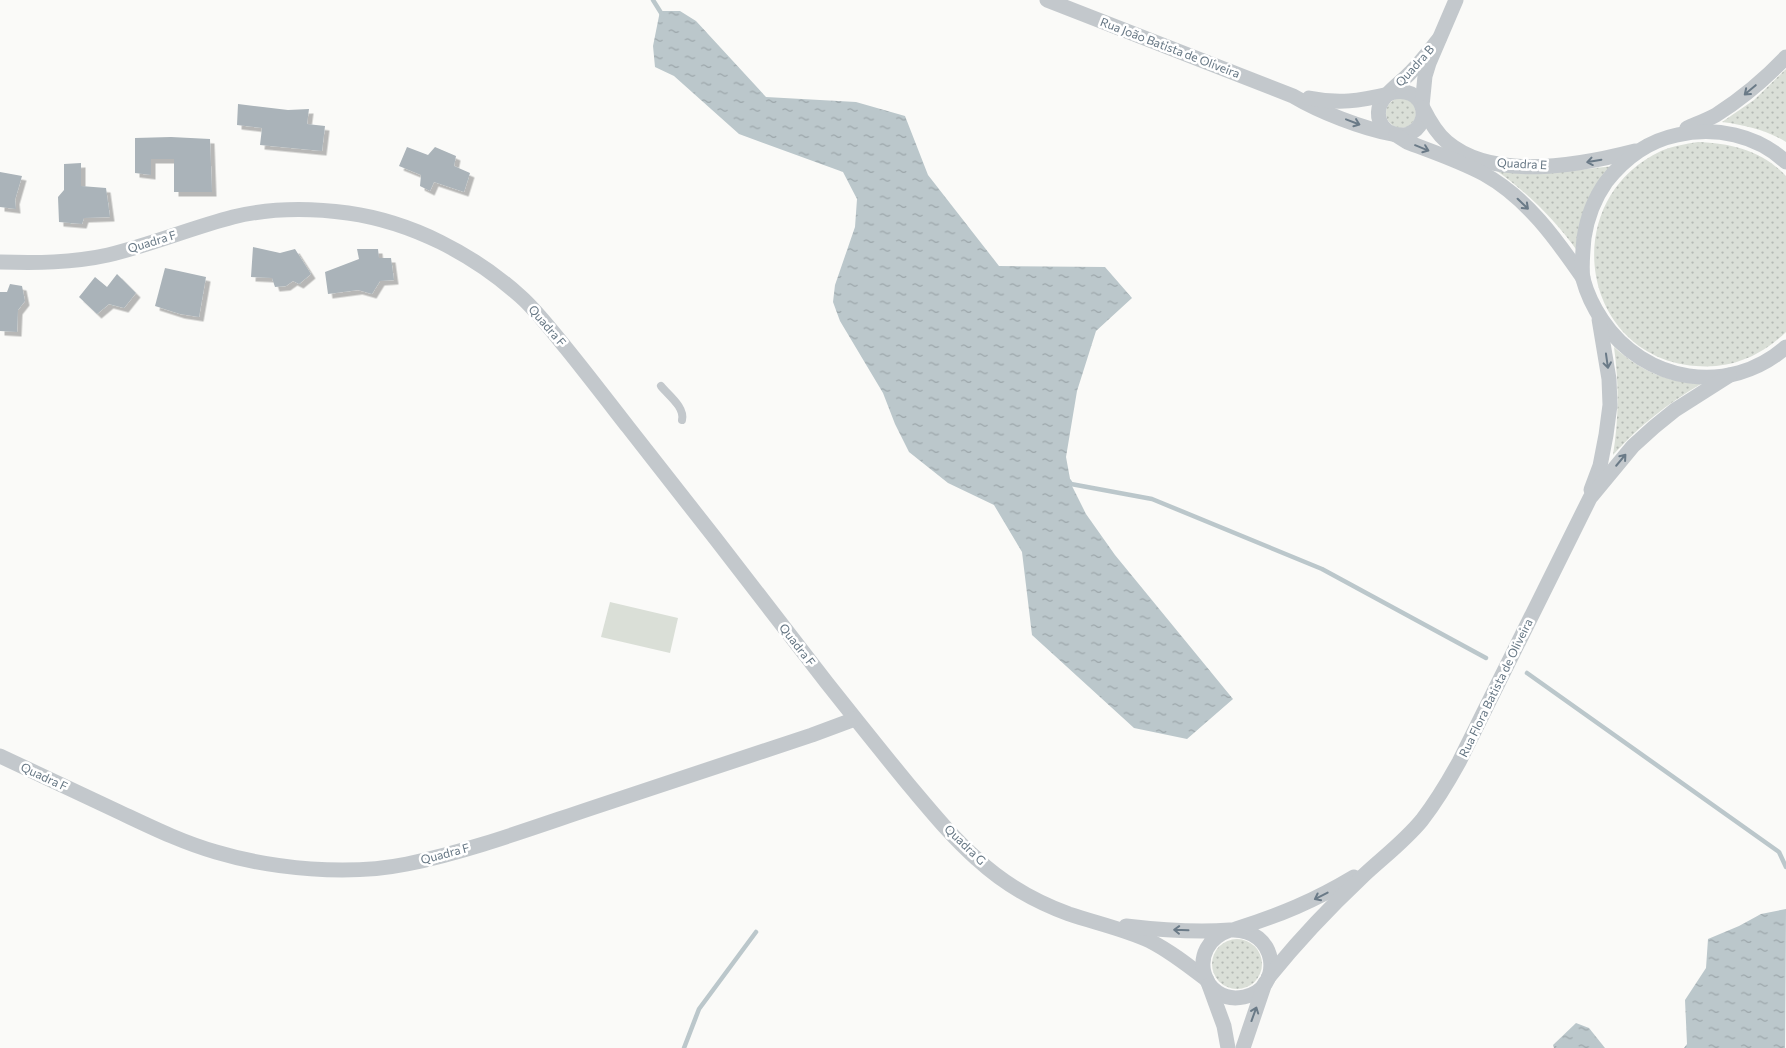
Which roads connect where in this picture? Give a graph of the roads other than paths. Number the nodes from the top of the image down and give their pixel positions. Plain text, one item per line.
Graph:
1 (1047, 0) edge
2 (1456, 0) edge
3 (1439, 39) junction
4 (1786, 57) edge
5 (1390, 93) junction
6 (1293, 96) junction
7 (1422, 107) junction
8 (1394, 134) junction
9 (1668, 137) junction
10 (1642, 149) junction
11 (1786, 162) edge
12 (0, 262) edge
13 (1583, 278) junction
14 (1597, 313) junction
15 (1786, 347) edge
16 (1786, 357) edge
17 (1759, 365) junction
18 (1730, 375) junction
19 (661, 386) dead end
20 (682, 420) dead end
21 (1590, 498) junction
22 (855, 719) junction
23 (0, 756) edge
24 (1378, 862) junction
25 (1109, 925) junction
26 (1232, 930) junction
27 (1267, 979) junction
28 (1208, 982) junction
29 (1228, 1048) edge
30 (1242, 1048) edge

1 - 6 street, Rua João Batista de Oliveira
2 - 3 street, Quadra B
3 - 5 street, Quadra B
3 - 7 street, Quadra B
4 -> 9 street
5 - 6 street, Rua João Batista de Oliveira
5 - 7 street
5 - 8 street
6 -> 8 street, Rua João Batista de Oliveira
7 - 8 street
10 -> 7 street, Quadra E
8 -> 13 street, Quadra E
9 - 10 street
9 - 11 street
10 - 13 street
12 - 22 street, Quadra F
13 - 14 street
14 - 18 street
14 -> 21 street, Rua Flora Batista de Oliveira
15 - 17 street
16 - 17 street
17 - 18 street
21 -> 18 street, Rua Flora Batista de Oliveira
19 - 20 lane
21 - 24 street, Rua Flora Batista de Oliveira
22 - 23 street, Quadra F
22 - 25 street, Quadra G
24 -> 26 street, Rua Flora Batista de Oliveira
24 - 27 street, Rua Flora Batista de Oliveira
26 -> 25 street, Quadra G
25 - 28 street, Quadra G
26 - 27 street
26 - 28 street
27 - 28 street
30 -> 27 street
28 - 29 street

